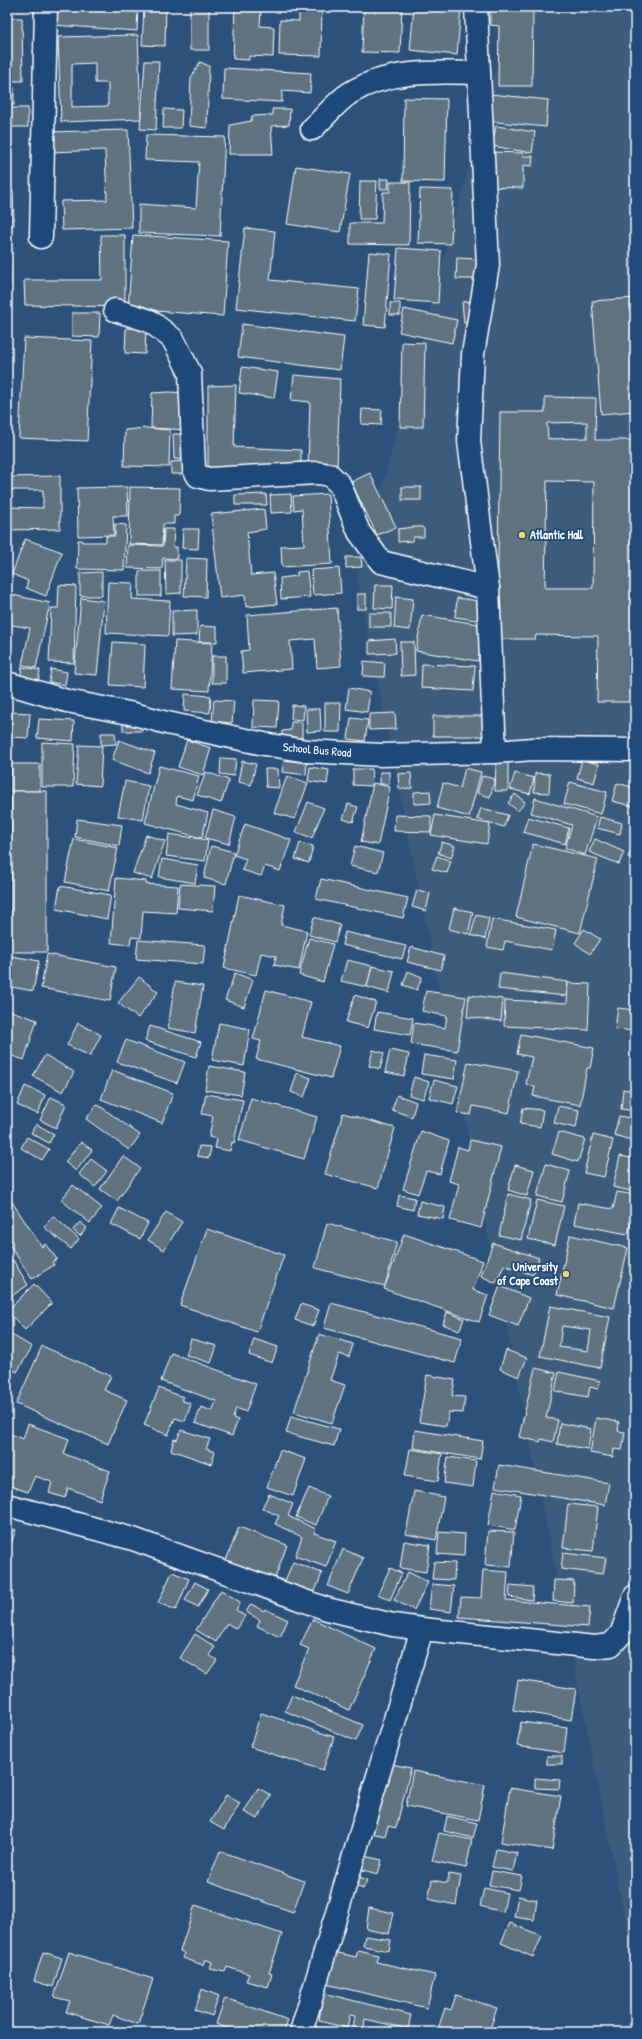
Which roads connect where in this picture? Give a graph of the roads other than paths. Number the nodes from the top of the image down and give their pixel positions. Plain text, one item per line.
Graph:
1 (46, 7) edge
2 (476, 7) edge
3 (479, 73) junction
4 (312, 129) dead end
5 (41, 237) dead end
6 (115, 310) dead end
7 (488, 588) junction
8 (7, 683) edge
9 (635, 750) edge
10 (495, 752) junction
11 (7, 1505) edge
12 (635, 1596) edge
13 (422, 1629) junction
14 (301, 2032) edge

1 - 5 street
2 - 3 street
3 - 4 street
3 - 7 street
6 - 7 street
7 - 10 street
8 - 10 street, School Bus Road
9 - 10 street, School Bus Road
11 - 13 street
12 - 13 street
13 - 14 street

